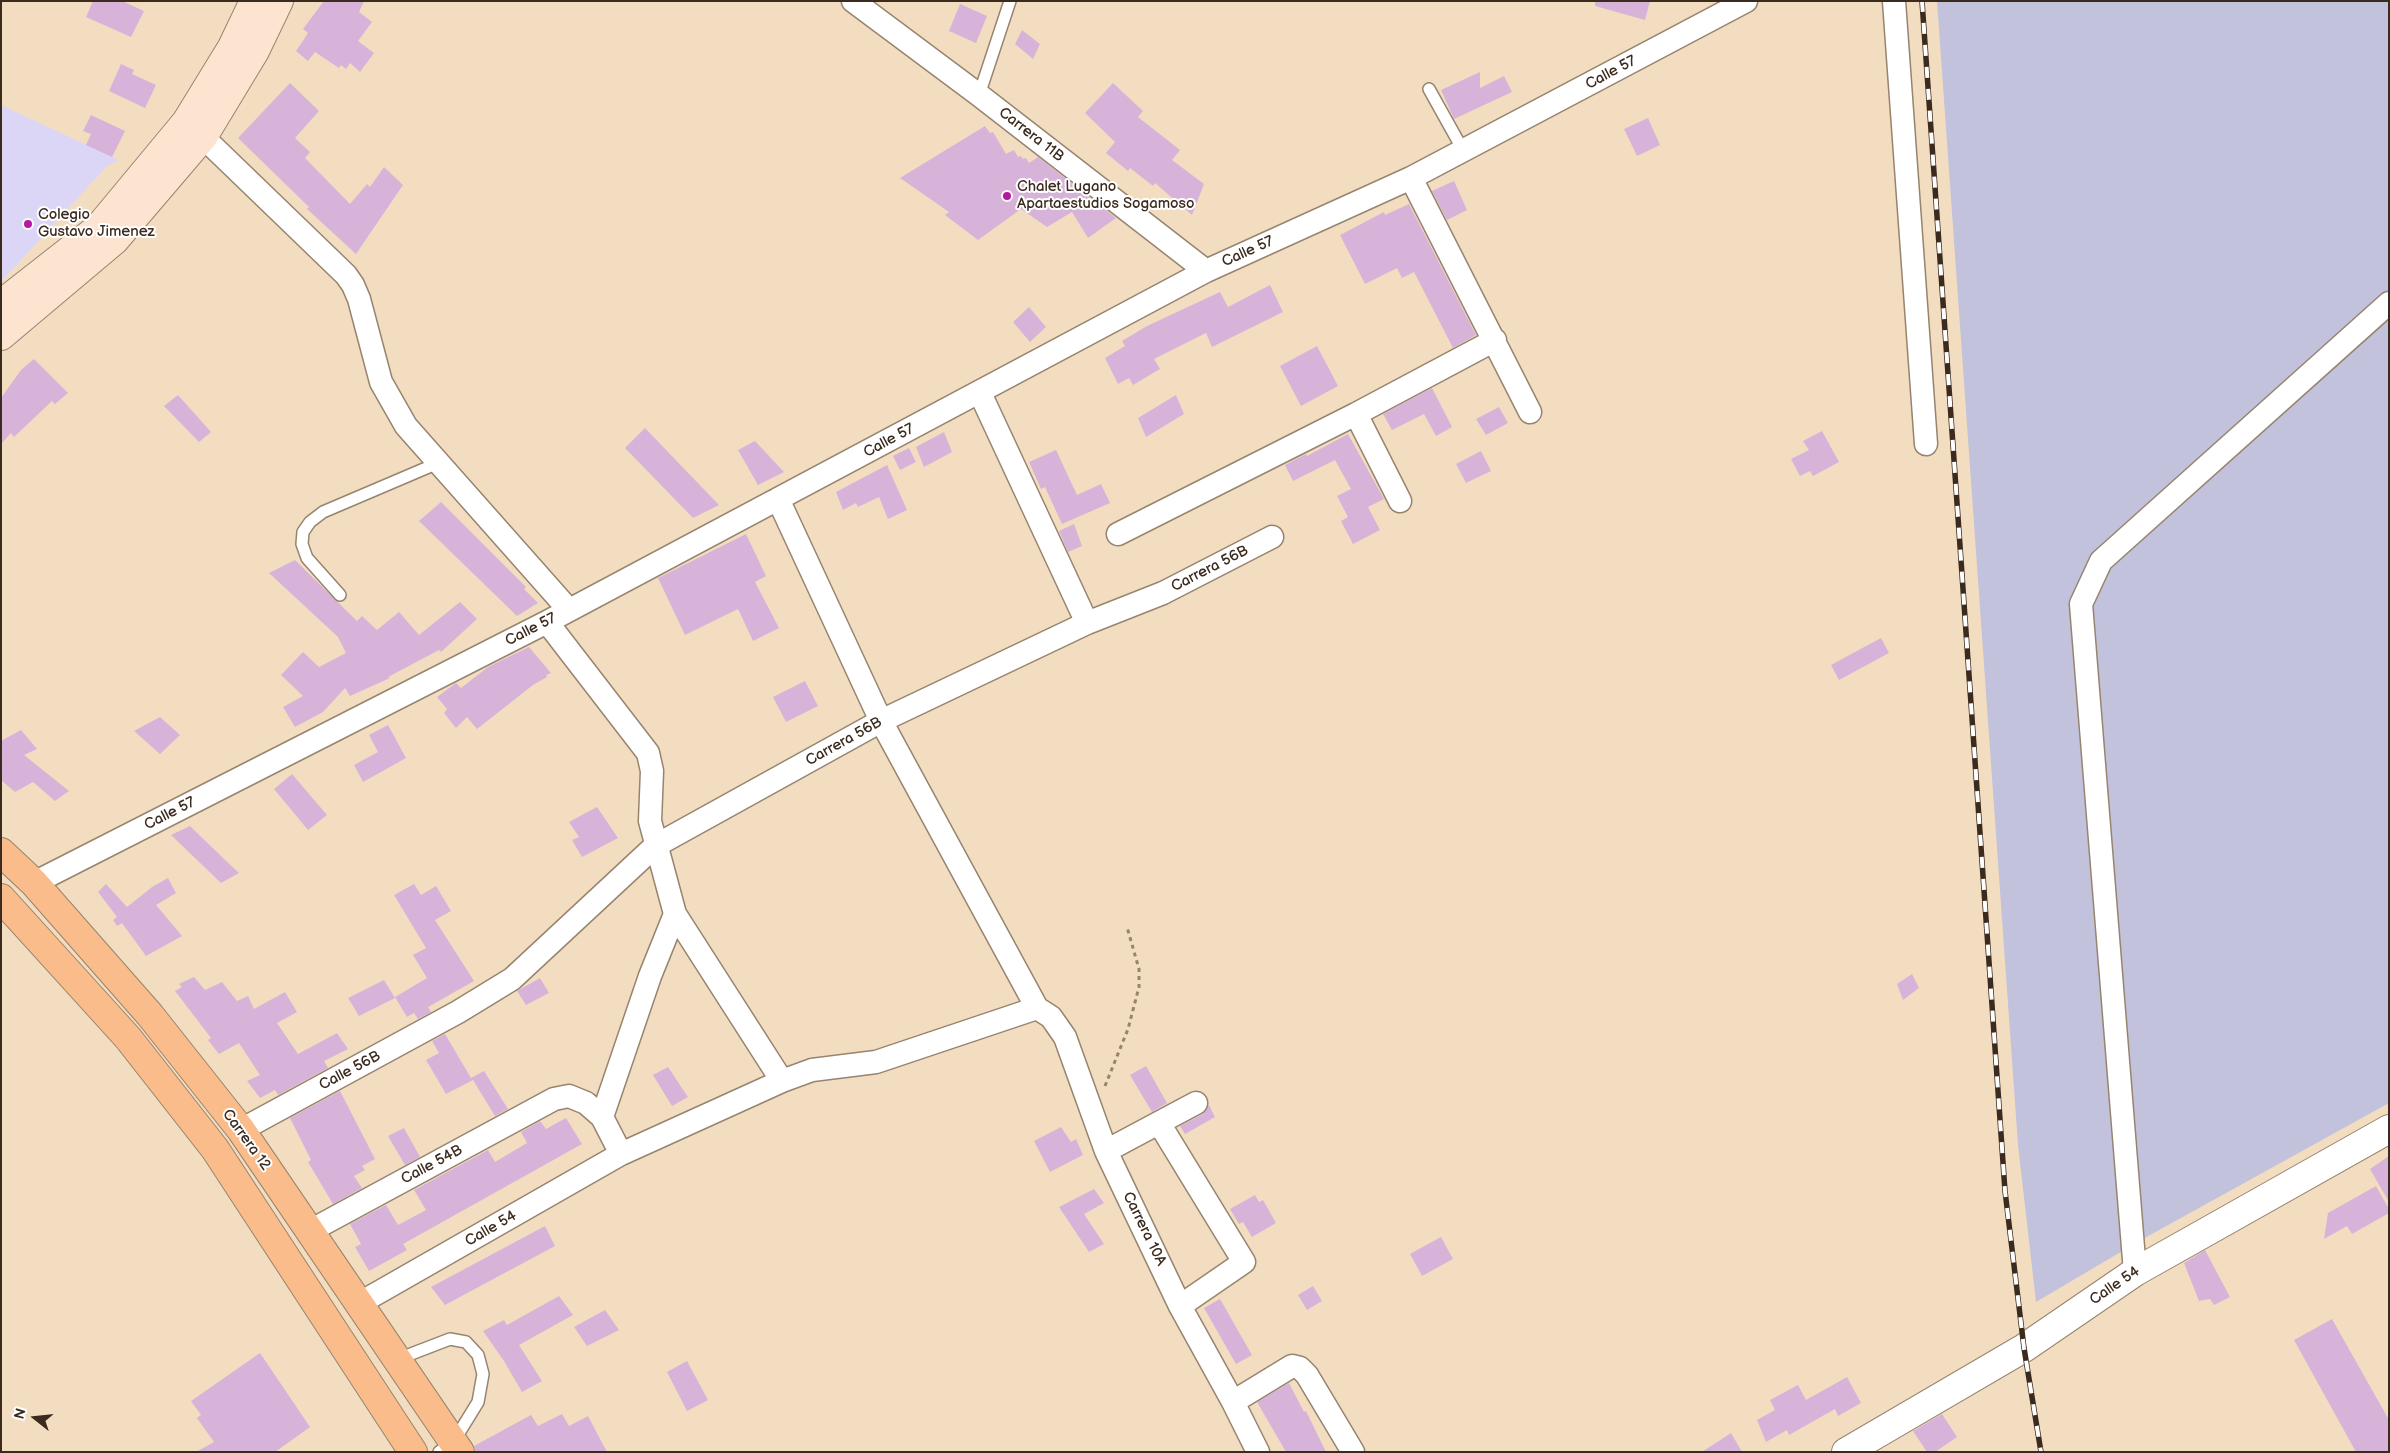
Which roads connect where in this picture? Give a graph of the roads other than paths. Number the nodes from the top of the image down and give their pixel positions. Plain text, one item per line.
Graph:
1 (254, 1) edge
2 (278, 1) edge
3 (853, 1) edge
4 (1010, 1) edge
5 (1746, 1) edge
6 (1894, 1) edge
7 (1429, 89) dead end
8 (979, 95) junction
9 (203, 137) junction
10 (1463, 150) junction
11 (1412, 178) junction
12 (1206, 271) junction
13 (1, 304) edge
14 (2389, 304) edge
15 (1, 336) edge
16 (1495, 340) junction
17 (980, 393) junction
18 (1530, 412) dead end
19 (1356, 414) junction
20 (1926, 444) dead end
21 (438, 463) junction
22 (778, 499) junction
23 (1400, 500) dead end
24 (1118, 534) dead end
25 (1272, 537) dead end
26 (340, 595) dead end
27 (569, 610) junction
28 (547, 622) junction
29 (1086, 623) junction
30 (882, 721) junction
31 (655, 846) junction
32 (1, 852) edge
33 (34, 883) junction
34 (1, 898) edge
35 (675, 914) junction
36 (1037, 1008) junction
37 (458, 1012) joint
38 (782, 1081) junction
39 (1196, 1102) dead end
40 (602, 1117) junction
41 (1159, 1123) junction
42 (2389, 1129) edge
43 (241, 1130) junction
44 (1106, 1150) junction
45 (621, 1154) junction
46 (310, 1230) junction
47 (2134, 1272) junction
48 (360, 1303) junction
49 (1180, 1306) junction
50 (398, 1359) junction
51 (1234, 1402) junction
52 (451, 1448) edge
53 (413, 1452) edge
54 (1258, 1452) edge
55 (1353, 1452) edge
56 (1846, 1452) edge

1 - 13 main road
2 - 9 main road
3 - 8 street, Carrera 11B
4 - 8 lane
5 - 10 street, Calle 57
6 - 20 street
7 - 10 lane
8 - 12 street, Carrera 11B
9 - 15 main road
9 - 21 street
10 - 11 street, Calle 57
11 - 12 street, Calle 57
11 - 16 street
12 - 17 street, Calle 57
14 - 47 street
16 - 18 street
16 - 19 street
17 - 22 street, Calle 57
17 - 29 street
19 - 23 street
19 - 24 street
21 - 26 lane
21 - 27 street
22 - 27 street, Calle 57
22 - 30 street
25 - 29 street, Carrera 56B
27 - 28 street, Calle 57
28 - 31 street
28 - 33 street, Calle 57
29 - 30 street, Carrera 56B
30 - 31 street, Carrera 56B
30 - 36 street
31 - 35 street
31 - 37 street, Carrera 56B
32 - 33 main road, Carrera 12
33 - 43 main road, Carrera 12
34 - 53 main road, Carrera 12
35 - 38 street
35 - 40 street
36 - 38 street, Calle 54
36 - 44 street, Carrera 10A
37 - 43 street, Calle 56B
38 - 45 street, Calle 54
39 - 41 street
40 - 45 street
40 - 46 street, Calle 54B
41 - 44 street
41 - 49 street
42 - 47 street, Calle 54
43 - 46 main road, Carrera 12
44 - 49 street, Carrera 10A
45 - 48 street, Calle 54
46 - 48 main road, Carrera 12
47 - 56 street, Calle 54
48 - 50 main road, Carrera 12
49 - 51 street, Carrera 10A
50 - 52 main road, Carrera 12
50 - 52 lane
51 - 54 street, Carrera 10A
51 - 55 street

